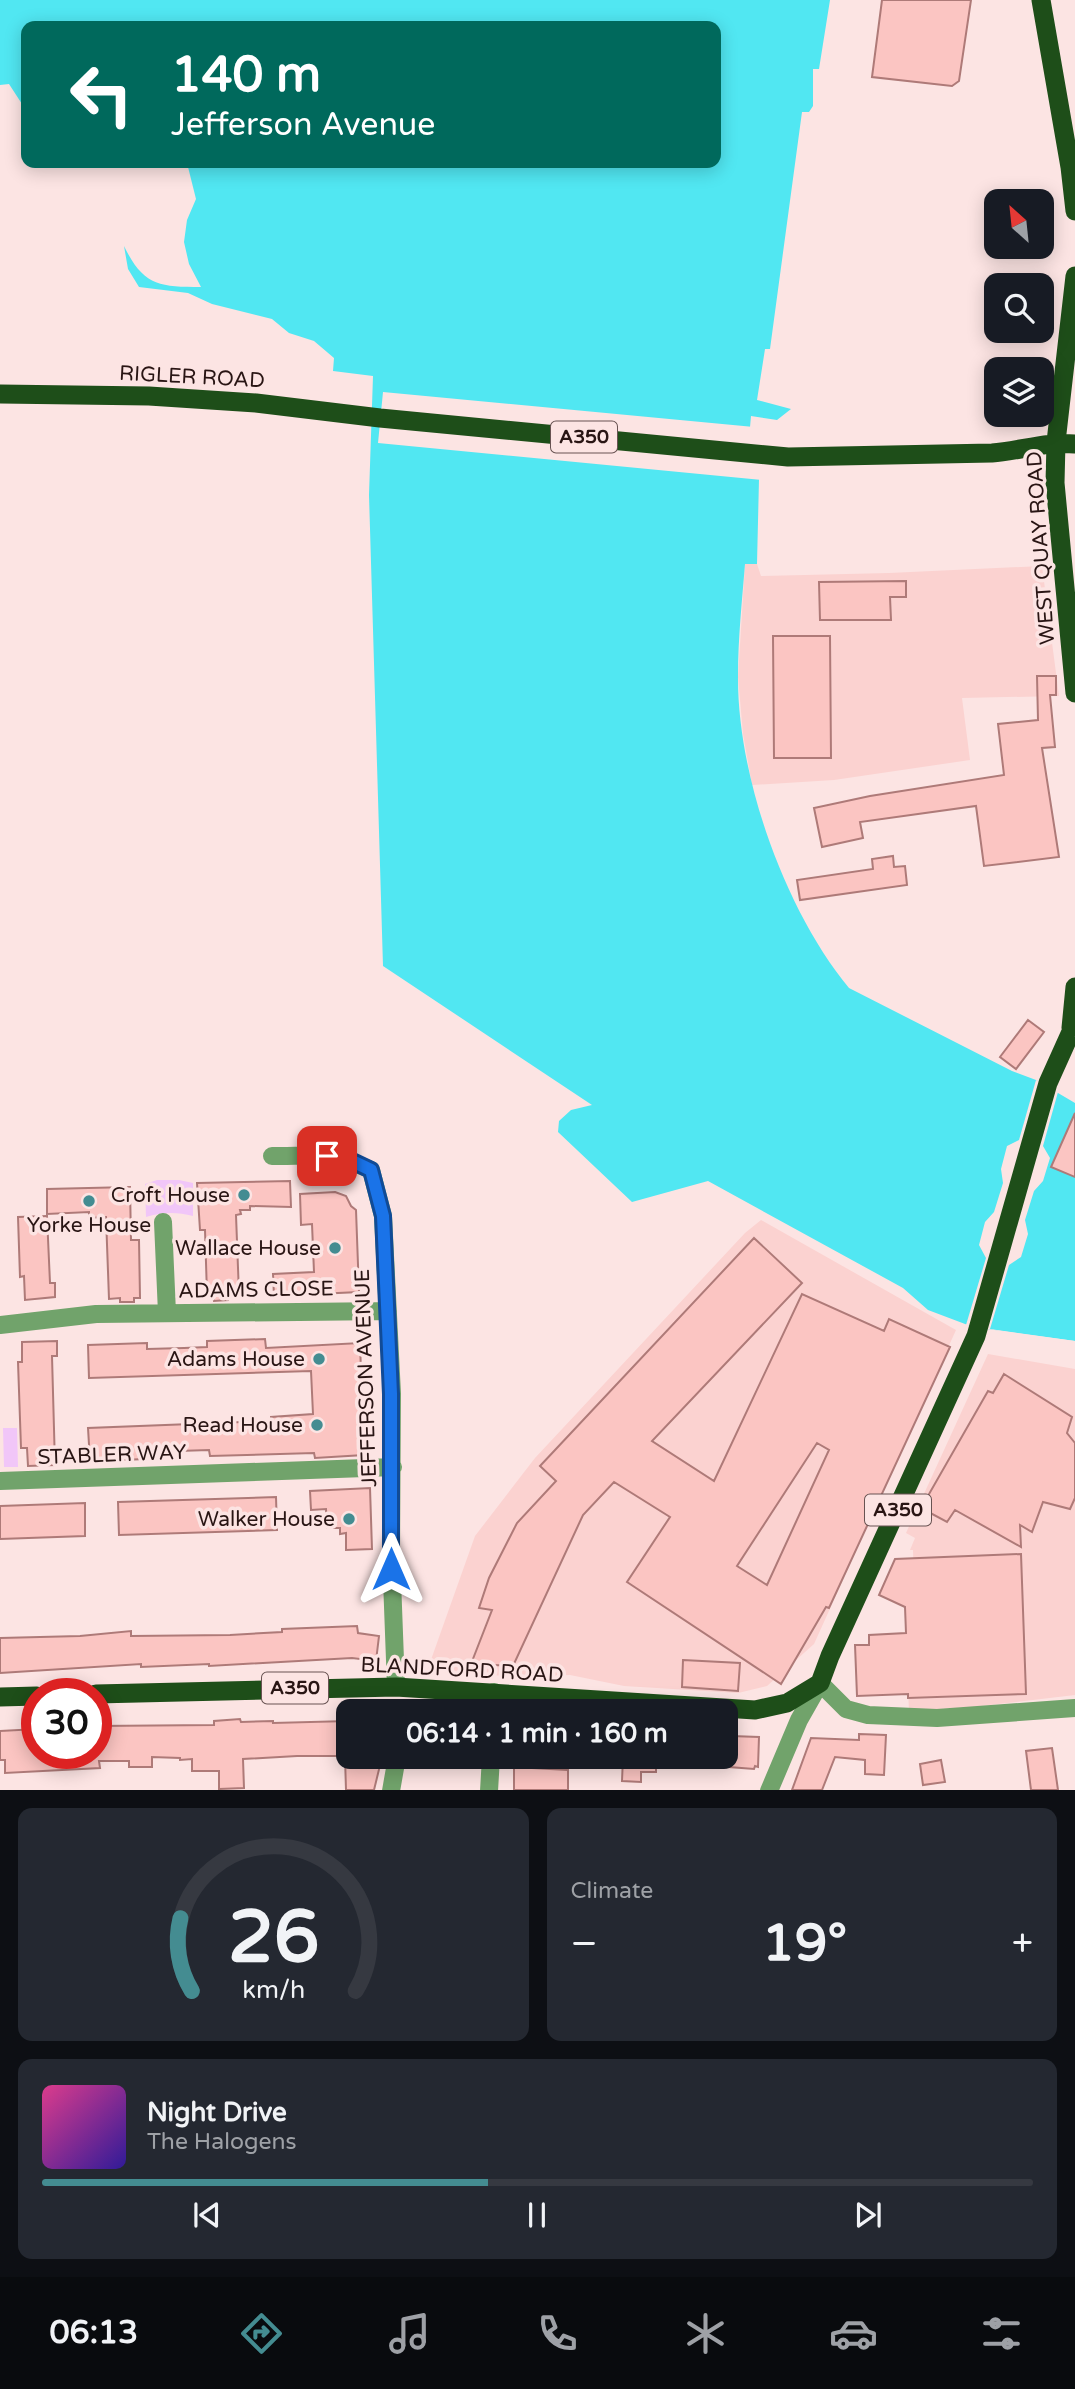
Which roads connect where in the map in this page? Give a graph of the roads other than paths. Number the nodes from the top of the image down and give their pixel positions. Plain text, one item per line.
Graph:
1 (1041, 0) edge
2 (1075, 211) edge
3 (1075, 276) edge
4 (0, 394) edge
5 (1065, 443) edge
6 (1075, 693) edge
7 (1075, 987) edge
8 (1074, 1026) edge
9 (272, 1156) dead end
10 (163, 1222) dead end
11 (388, 1311) junction
12 (167, 1313) junction
13 (0, 1325) edge
14 (393, 1467) junction
15 (0, 1482) edge
16 (820, 1683) junction
17 (396, 1687) junction
18 (112, 1694) edge
19 (21, 1696) edge
20 (0, 1697) edge
21 (474, 1699) edge
22 (1075, 1708) edge
23 (738, 1709) edge
24 (395, 1769) edge
25 (490, 1769) edge
26 (391, 1790) edge
27 (489, 1790) edge
28 (769, 1790) edge

1 - 2 highway
3 - 5 highway, WEST QUAY ROAD
4 - 5 highway, RIGLER ROAD / A350
5 - 6 highway, WEST QUAY ROAD
7 - 8 highway, A350
8 - 16 highway, A350
9 - 11 street, JEFFERSON AVENUE
10 - 12 street, ADAMS CLOSE
11 - 12 street, ADAMS CLOSE
11 - 14 street, JEFFERSON AVENUE
12 - 13 street, ADAMS CLOSE
14 - 15 street, STABLER WAY
14 - 17 street, JEFFERSON AVENUE
16 - 22 street
16 - 23 highway, BLANDFORD ROAD / A350
16 - 28 street
17 - 18 highway, BLANDFORD ROAD / A350
17 - 21 highway, BLANDFORD ROAD / A350
19 - 20 highway
24 - 26 street
25 - 27 street

